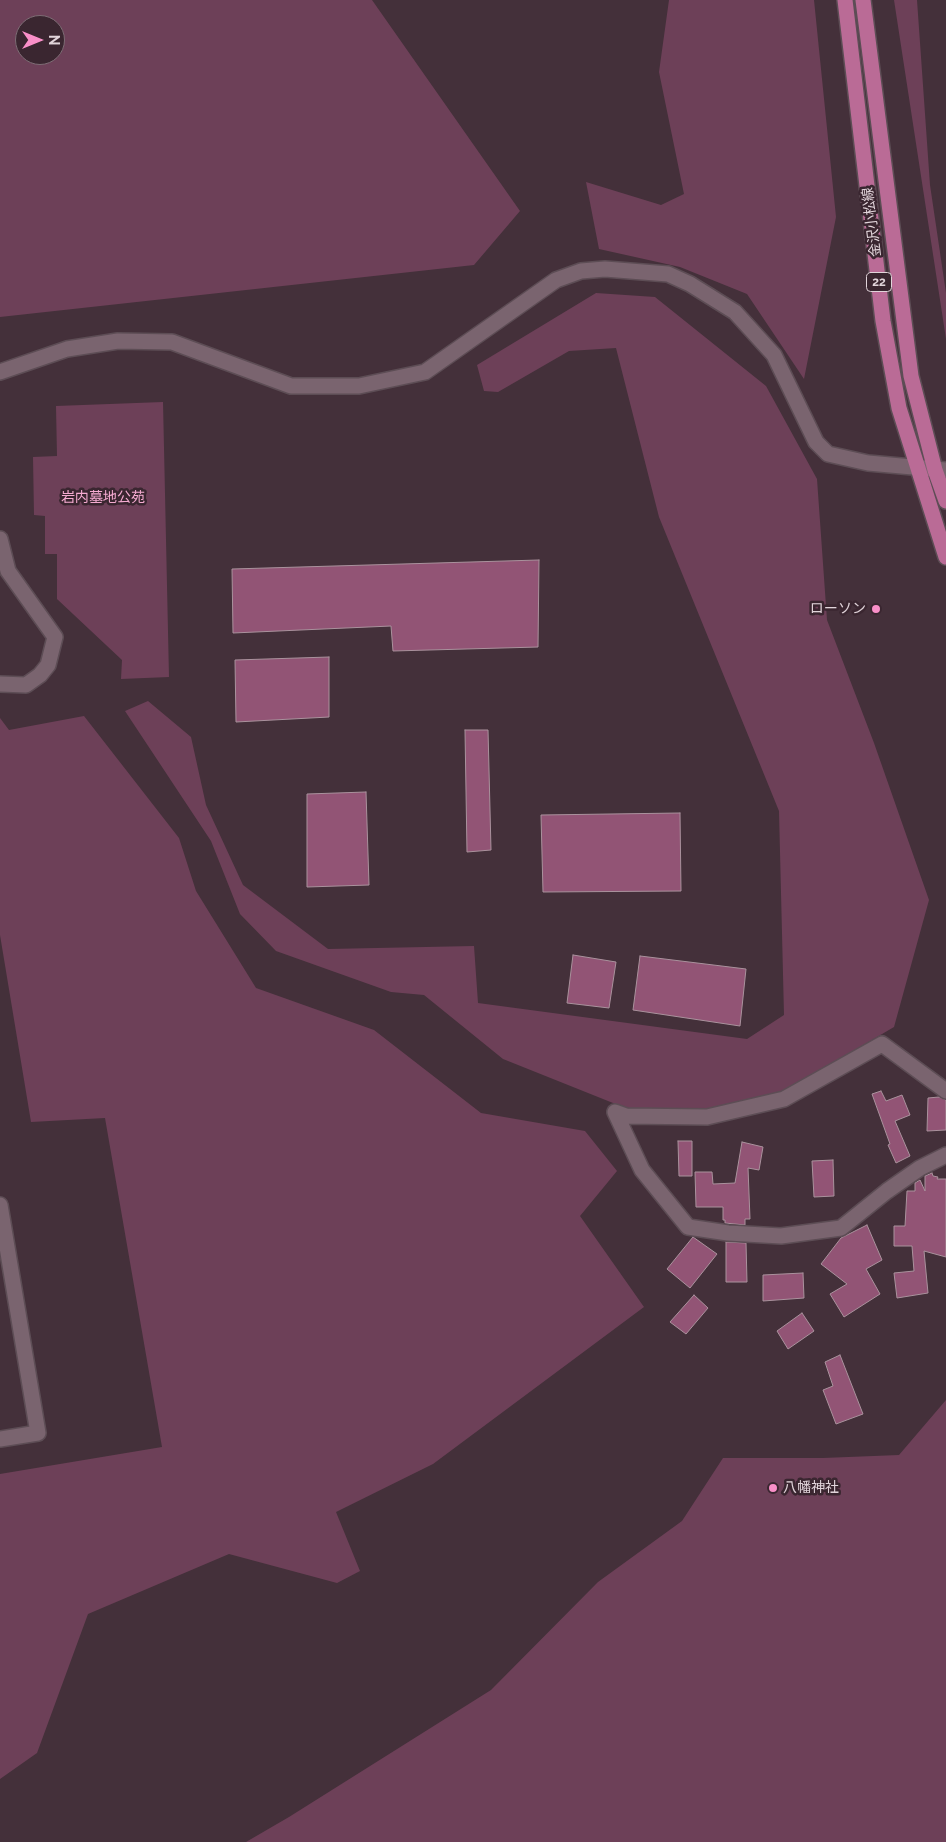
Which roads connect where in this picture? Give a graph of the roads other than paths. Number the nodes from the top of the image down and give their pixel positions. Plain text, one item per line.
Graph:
1 (844, 0) edge
2 (863, 0) edge
3 (0, 372) edge
4 (917, 469) junction
5 (941, 470) edge
6 (946, 501) edge
7 (0, 538) edge
8 (946, 557) edge
9 (0, 684) edge
10 (946, 1091) edge
11 (946, 1155) edge
12 (0, 1205) edge
13 (0, 1439) edge

1 - 4 main road, 金沢小松線 / 22
2 - 5 main road, 金沢小松線 / 22
3 - 4 street
4 - 5 street
4 - 8 main road, 金沢小松線 / 22
5 - 6 main road, 金沢小松線 / 22
7 - 9 street
10 - 11 street
12 - 13 street

